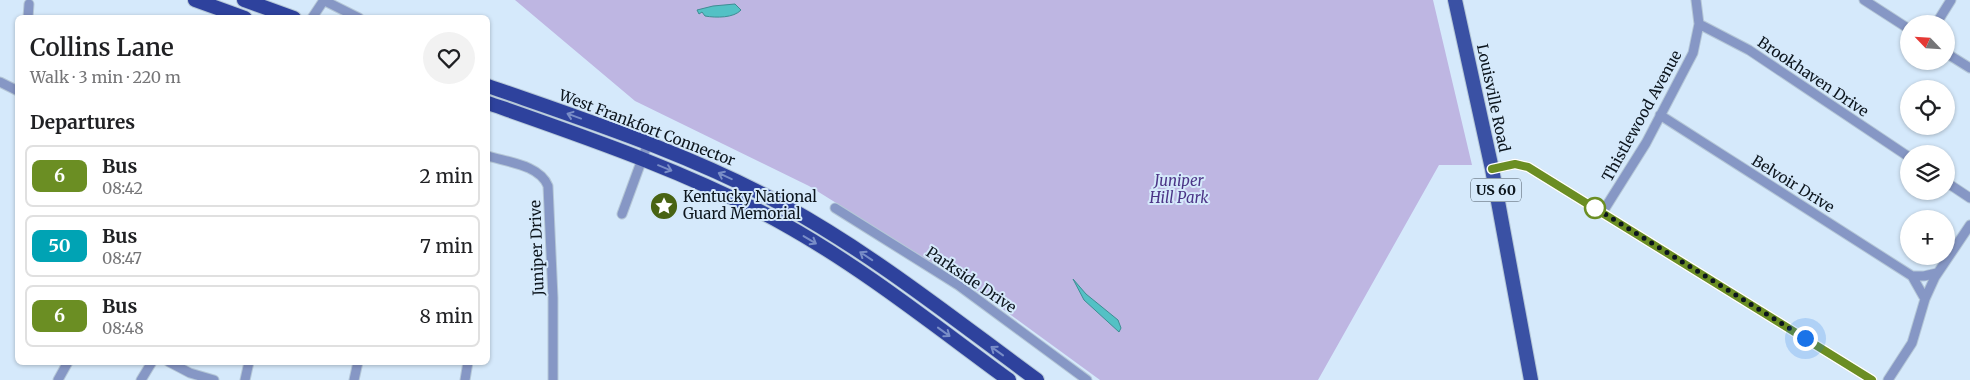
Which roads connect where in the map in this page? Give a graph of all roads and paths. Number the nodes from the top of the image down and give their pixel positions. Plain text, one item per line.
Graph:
1 (194, 0) edge
2 (244, 0) edge
3 (324, 0) edge
4 (1455, 0) edge
5 (1696, 0) edge
6 (1864, 0) edge
7 (1950, 0) edge
8 (29, 4) dead end
9 (28, 15) edge
10 (236, 15) edge
11 (286, 15) edge
12 (314, 15) edge
13 (353, 15) edge
14 (1941, 15) edge
15 (1900, 23) edge
16 (1699, 24) junction
17 (1955, 59) edge
18 (1970, 68) edge
19 (0, 82) edge
20 (490, 87) edge
21 (15, 90) edge
22 (490, 105) edge
23 (1660, 116) junction
24 (648, 143) junction
25 (1900, 151) edge
26 (490, 157) edge
27 (642, 158) junction
28 (1492, 169) junction
29 (1955, 188) edge
30 (1970, 198) edge
31 (835, 208) dead end
32 (1602, 213) junction
33 (622, 214) dead end
34 (1970, 225) edge
35 (1937, 273) junction
36 (1912, 276) junction
37 (1925, 299) junction
38 (66, 365) edge
39 (150, 365) edge
40 (175, 365) edge
41 (248, 365) edge
42 (357, 365) edge
43 (468, 365) edge
44 (58, 380) edge
45 (141, 380) edge
46 (214, 380) edge
47 (245, 380) edge
48 (354, 380) edge
49 (465, 380) edge
50 (553, 380) edge
51 (1009, 380) edge
52 (1037, 380) edge
53 (1087, 380) edge
54 (1531, 380) edge
55 (1872, 380) edge
56 (1888, 380) edge

1 - 10 highway
2 - 11 highway
3 - 12 street
3 - 13 street
4 - 28 main road, Louisville Road / US 60
5 - 16 street, Thistlewood Avenue
6 - 15 street
7 - 14 street
8 - 9 street
16 - 23 street, Thistlewood Avenue
16 - 25 street, Brookhaven Drive
17 - 18 street
19 - 21 street
24 -> 20 highway, West Frankfort Connector
22 - 27 highway, West Frankfort Connector
23 - 32 street, Thistlewood Avenue
23 - 36 street, Belvoir Drive
24 - 27 street
52 -> 24 highway, West Frankfort Connector
26 - 50 street, Juniper Drive
27 - 33 street
27 -> 51 highway, West Frankfort Connector
28 - 32 street
28 - 54 main road, Louisville Road / US 60
29 - 30 street
31 - 53 street, Parkside Drive
32 - 55 street
34 - 35 street
35 - 36 street
35 - 37 street
36 - 37 street, Belvoir Drive
37 - 56 street
38 - 44 street
39 - 45 street
40 - 46 street
41 - 47 street
42 - 48 street
43 - 49 street

